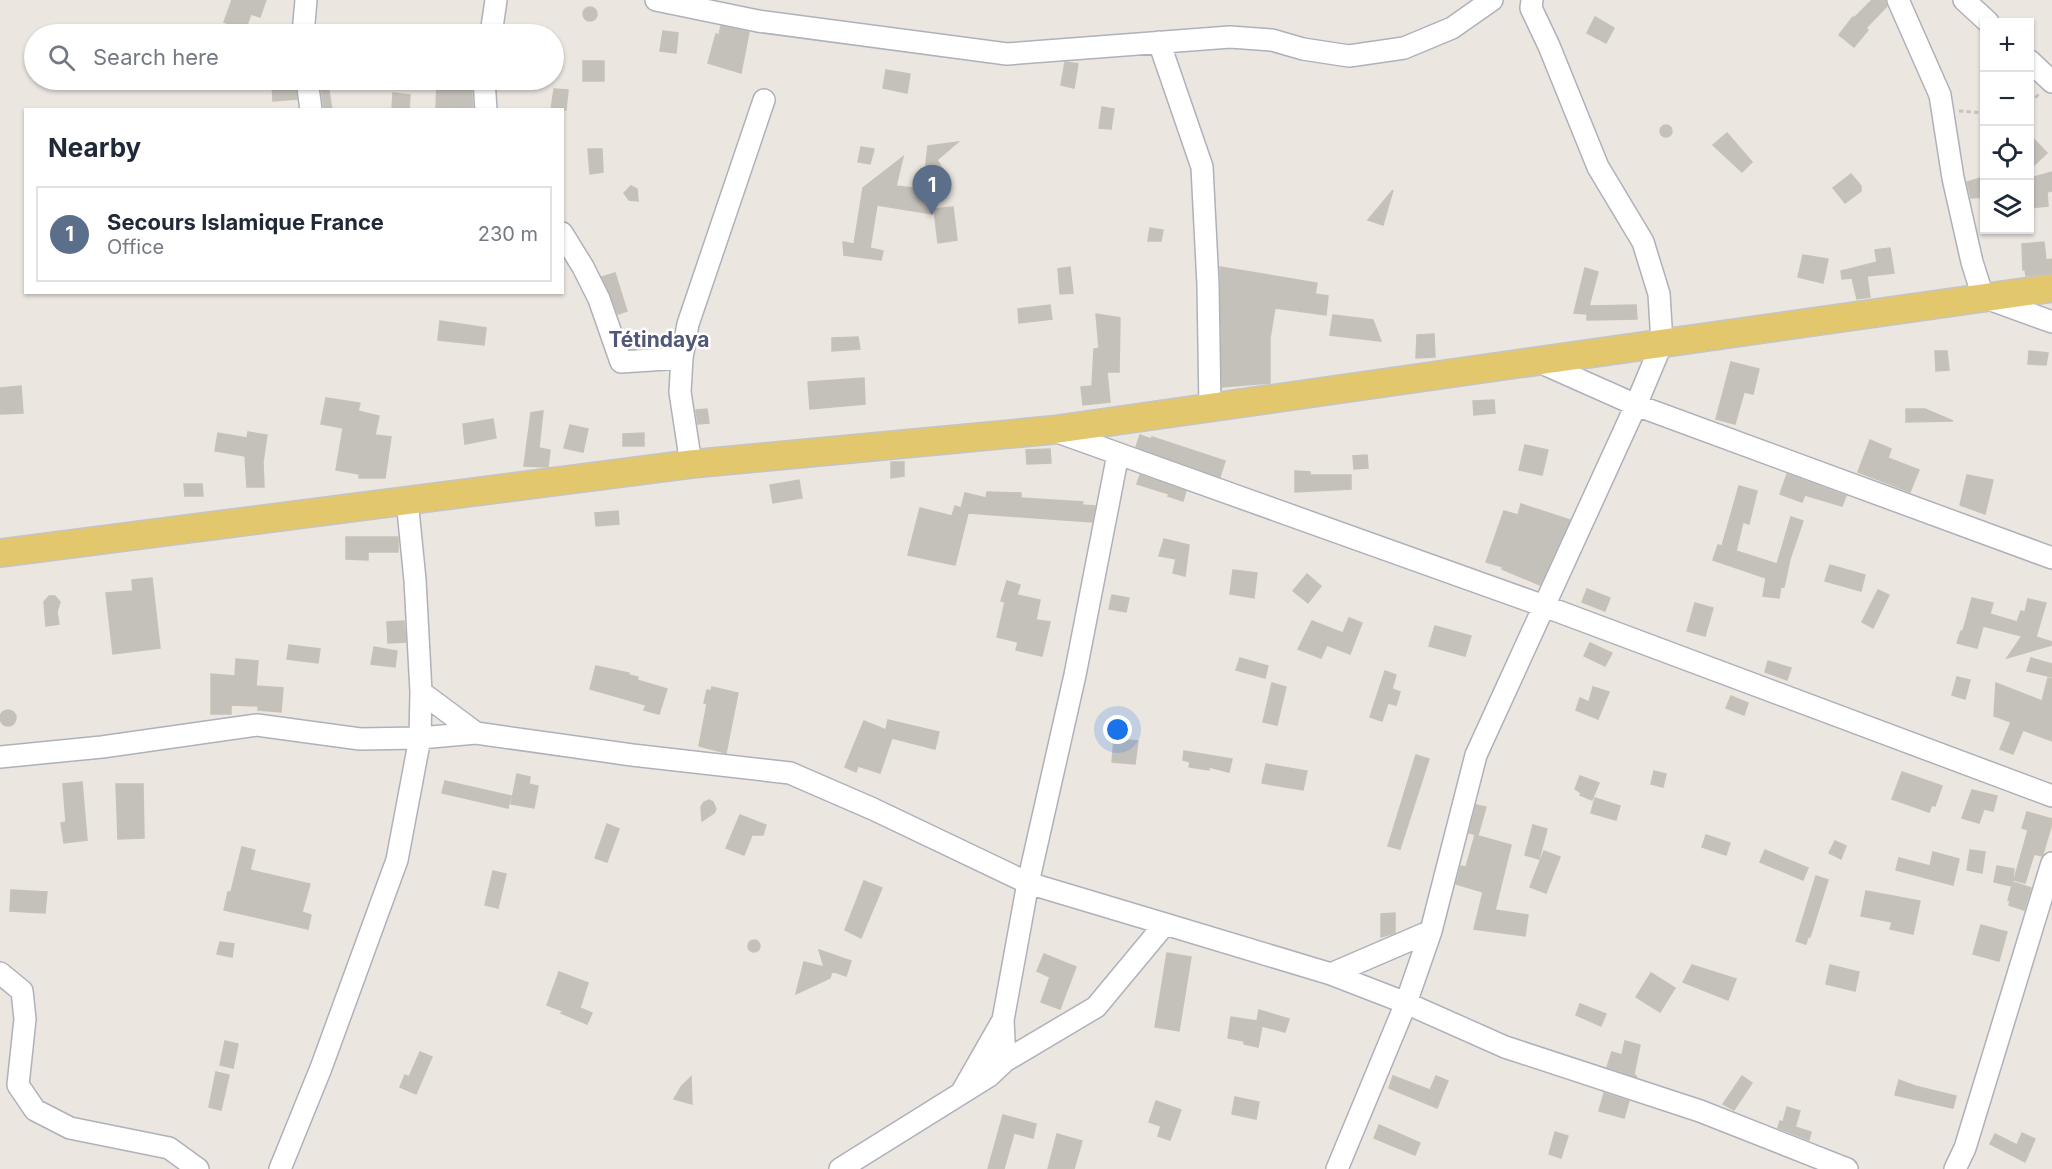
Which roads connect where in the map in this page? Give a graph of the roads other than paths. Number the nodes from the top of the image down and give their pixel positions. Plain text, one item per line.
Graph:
1 (306, 0) edge
2 (496, 0) edge
3 (656, 0) edge
4 (1492, 0) edge
5 (1532, 0) edge
6 (1898, 0) edge
7 (1964, 0) edge
8 (1984, 18) edge
9 (304, 24) edge
10 (492, 24) edge
11 (1159, 42) junction
12 (2034, 65) edge
13 (2052, 81) edge
14 (309, 90) edge
15 (485, 90) edge
16 (764, 100) dead end
17 (312, 108) edge
18 (486, 108) edge
19 (564, 236) edge
20 (2052, 288) edge
21 (1983, 297) junction
22 (2052, 322) edge
23 (1662, 343) junction
24 (682, 358) junction
25 (1537, 361) junction
26 (1636, 405) junction
27 (1210, 408) junction
28 (1052, 430) junction
29 (1118, 454) junction
30 (691, 464) junction
31 (407, 500) junction
32 (0, 553) edge
33 (2052, 558) edge
34 (1544, 606) junction
35 (421, 692) junction
36 (476, 733) junction
37 (420, 738) junction
38 (0, 757) edge
39 (2052, 796) edge
40 (2052, 863) edge
41 (1028, 883) junction
42 (1165, 924) junction
43 (1431, 931) junction
44 (0, 974) edge
45 (1331, 974) junction
46 (1406, 1003) junction
47 (1003, 1020) junction
48 (1005, 1062) junction
49 (961, 1094) junction
50 (1340, 1167) edge
51 (198, 1169) edge
52 (280, 1169) edge
53 (840, 1169) edge
54 (1847, 1169) edge
55 (1955, 1169) edge

1 - 9 street
2 - 10 street
3 - 11 street
4 - 11 street
5 - 23 street
6 - 21 street
7 - 8 street
11 - 27 street
12 - 13 street
14 - 17 street
15 - 18 street
16 - 24 street
19 - 24 street
20 - 21 main road
21 - 22 street
21 - 23 main road
23 - 25 main road
23 - 26 street
24 - 30 street
25 - 26 street
25 - 27 main road
26 - 33 street
26 - 34 street
27 - 28 main road
28 - 29 street
28 - 30 main road
29 - 34 street
29 - 41 street
30 - 31 main road
31 - 32 main road
31 - 35 street
34 - 39 street
34 - 43 street
35 - 36 street
35 - 37 street
36 - 37 street
36 - 41 street
37 - 38 street
37 - 52 street
40 - 55 street
41 - 42 street
41 - 47 street
42 - 45 street
42 - 48 street
43 - 45 street
43 - 46 street
44 - 51 street
45 - 46 street
46 - 50 street
46 - 54 street
47 - 48 street
47 - 49 street
48 - 49 street
49 - 53 street

